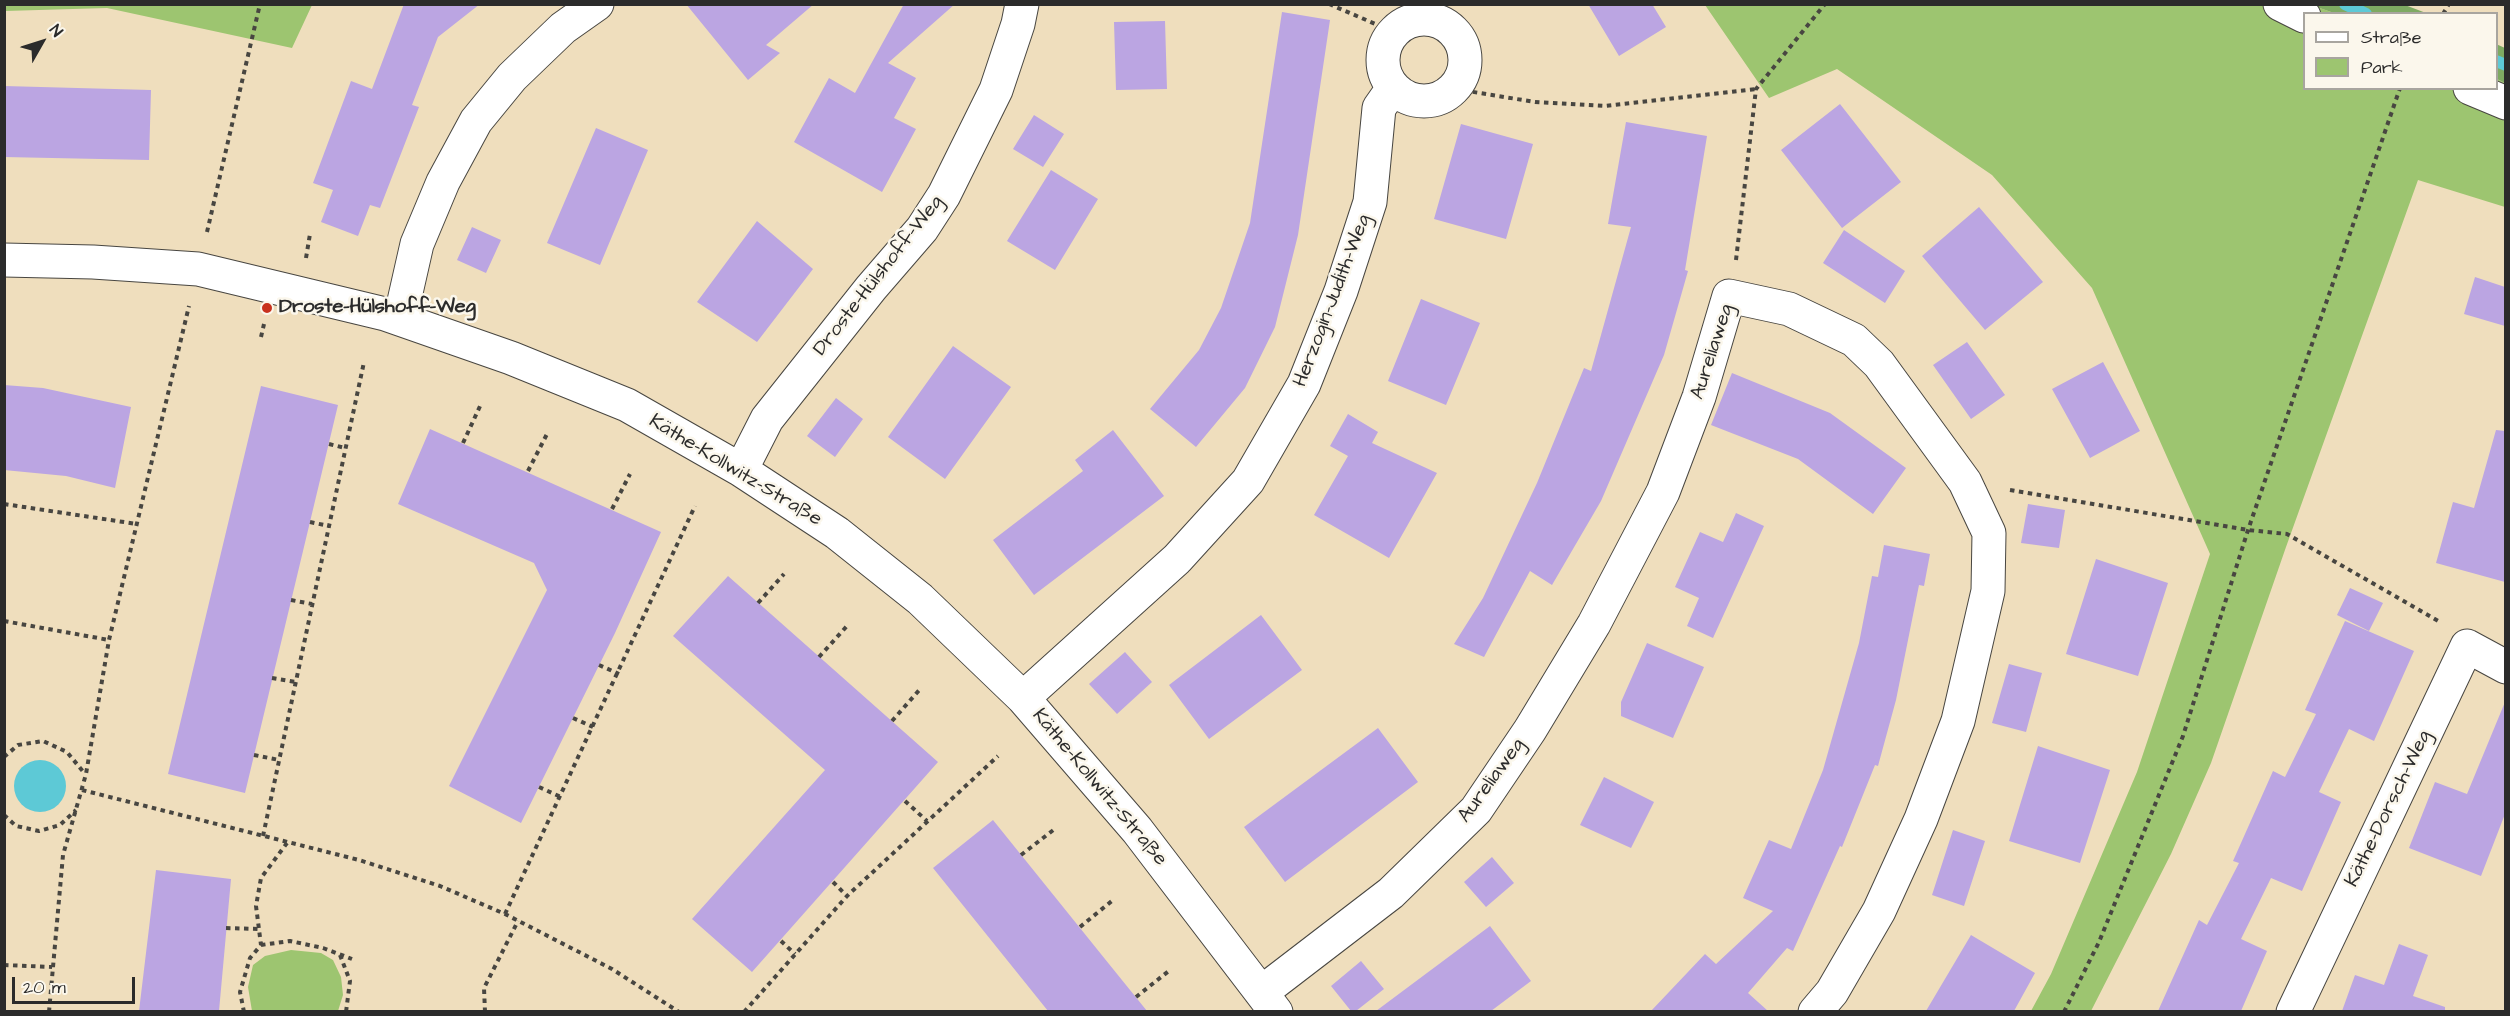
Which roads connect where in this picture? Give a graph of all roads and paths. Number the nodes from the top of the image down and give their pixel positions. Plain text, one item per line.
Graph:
1 (260, 4) edge
2 (597, 4) edge
3 (1022, 4) edge
4 (1329, 4) edge
5 (1825, 4) edge
6 (2280, 4) edge
7 (2303, 16) edge
8 (1394, 32) junction
9 (1393, 88) junction
10 (1455, 89) junction
11 (1756, 89) junction
12 (2399, 90) edge
13 (2475, 90) edge
14 (2505, 103) edge
15 (310, 234) dead end
16 (4, 260) edge
17 (305, 264) dead end
18 (198, 269) junction
19 (1729, 296) junction
20 (400, 319) junction
21 (364, 362) dead end
22 (481, 404) dead end
23 (548, 432) dead end
24 (463, 443) dead end
25 (328, 444) dead end
26 (346, 448) junction
27 (741, 470) junction
28 (528, 471) dead end
29 (630, 474) dead end
30 (1965, 482) junction
31 (4, 504) edge
32 (695, 506) dead end
33 (612, 509) dead end
34 (310, 522) dead end
35 (136, 524) junction
36 (329, 526) junction
37 (2248, 530) junction
38 (784, 574) dead end
39 (291, 600) dead end
40 (758, 603) dead end
41 (312, 604) junction
42 (4, 621) edge
43 (848, 626) dead end
44 (109, 640) junction
45 (2467, 646) junction
46 (819, 657) dead end
47 (599, 665) dead end
48 (2505, 667) edge
49 (619, 674) junction
50 (272, 678) dead end
51 (296, 682) junction
52 (921, 688) dead end
53 (1023, 698) junction
54 (573, 718) dead end
55 (892, 721) dead end
56 (593, 727) junction
57 (254, 755) dead end
58 (998, 756) dead end
59 (4, 757) edge
60 (279, 760) junction
61 (86, 774) junction
62 (539, 787) dead end
63 (82, 790) junction
64 (561, 797) junction
65 (904, 801) dead end
66 (77, 808) junction
67 (4, 815) edge
68 (927, 821) junction
69 (1056, 828) dead end
70 (263, 836) junction
71 (287, 843) junction
72 (1022, 855) dead end
73 (833, 882) dead end
74 (847, 896) junction
75 (1113, 900) dead end
76 (505, 914) junction
77 (518, 921) junction
78 (1080, 927) dead end
79 (226, 928) dead end
80 (259, 929) junction
81 (781, 941) dead end
82 (261, 945) junction
83 (795, 954) junction
84 (340, 955) junction
85 (352, 959) dead end
86 (4, 965) edge
87 (52, 967) junction
88 (1170, 970) dead end
89 (1136, 998) dead end
90 (1269, 1002) edge
91 (49, 1011) edge
92 (244, 1011) edge
93 (346, 1011) edge
94 (485, 1011) edge
95 (679, 1011) edge
96 (744, 1011) edge
97 (1815, 1011) edge
98 (2064, 1011) edge
99 (2293, 1011) edge

1 - 18 path
2 - 20 street
3 - 27 street, Droste-Hülshoff-Weg
4 - 8 path
5 - 11 path
6 - 7 street
8 - 9 street
8 - 10 street
9 - 10 street
9 - 53 street, Herzogin-Judith-Weg
10 - 11 path
11 - 19 path
12 - 37 path
13 - 14 street
15 - 17 path
16 - 18 street, Käthe-Kollwitz-Straße
18 - 20 street, Käthe-Kollwitz-Straße
18 - 35 path
19 - 30 street, Aureliaweg
19 - 90 street, Aureliaweg
20 - 27 street, Käthe-Kollwitz-Straße
21 - 26 path
22 - 24 path
23 - 28 path
25 - 26 path
26 - 36 path
27 - 53 street, Käthe-Kollwitz-Straße
29 - 33 path
30 - 37 path
30 - 97 street, Aureliaweg
31 - 35 path
32 - 49 path
34 - 36 path
35 - 44 path
36 - 41 path
37 - 45 path
37 - 98 path
38 - 40 path
39 - 41 path
41 - 51 path
42 - 44 path
43 - 46 path
44 - 61 path
45 - 48 street
45 - 99 street, Käthe-Dorsch-Weg
47 - 49 path
49 - 56 path
50 - 51 path
51 - 60 path
52 - 55 path
53 - 90 street, Käthe-Kollwitz-Straße
54 - 56 path
56 - 64 path
57 - 60 path
58 - 68 path
59 - 61 path
60 - 70 path
61 - 63 path
62 - 64 path
63 - 66 path
63 - 70 path
64 - 76 path
65 - 68 path
66 - 67 path
66 - 87 path
68 - 74 path
69 - 72 path
70 - 71 path
71 - 76 path
71 - 80 path
73 - 74 path
74 - 83 path
75 - 78 path
76 - 77 path
77 - 94 path
77 - 95 path
79 - 80 path
80 - 82 path
81 - 83 path
82 - 84 path
82 - 92 path
83 - 96 path
84 - 85 path
84 - 93 path
86 - 87 path
87 - 91 path
88 - 89 path

